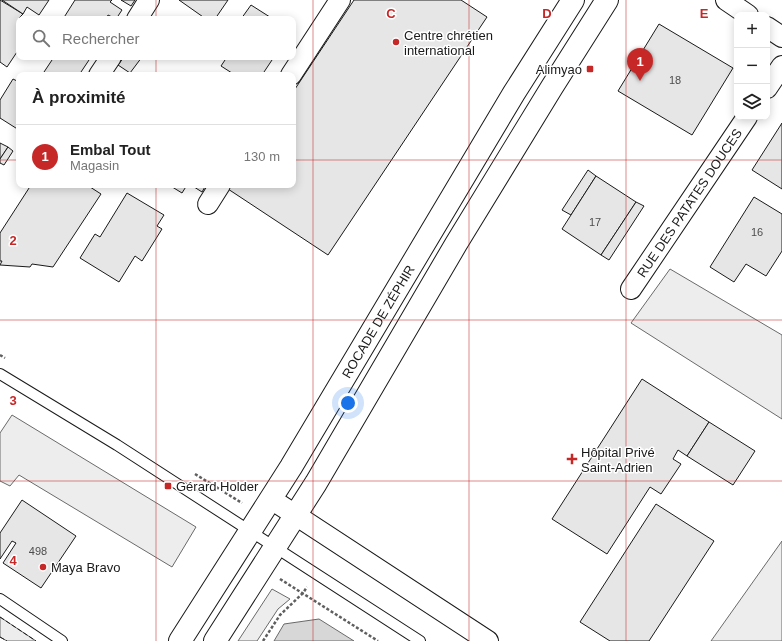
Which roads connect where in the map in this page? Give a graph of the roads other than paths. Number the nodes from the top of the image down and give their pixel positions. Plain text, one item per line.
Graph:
1 (149, 0) edge
2 (340, 0) edge
3 (574, 0) edge
4 (608, 0) edge
5 (726, 0) edge
6 (744, 12) edge
7 (139, 16) edge
8 (770, 29) edge
9 (782, 37) edge
10 (109, 60) edge
11 (782, 66) edge
12 (101, 72) edge
13 (293, 72) edge
14 (770, 84) edge
15 (746, 120) edge
16 (218, 188) edge
17 (208, 204) dead end
18 (631, 289) dead end
19 (0, 374) edge
20 (271, 498) junction
21 (296, 515) junction
22 (251, 531) junction
23 (276, 547) junction
24 (0, 599) edge
25 (62, 641) edge
26 (180, 641) edge
27 (215, 641) edge
28 (420, 641) edge
29 (488, 641) edge

1 - 7 street
2 - 13 street
3 - 20 main road, ROCADE DE ZÉPHIR
4 - 21 main road
5 - 6 street
8 - 9 street
10 - 12 street
11 - 14 street
15 - 18 street, RUE DES PATATES DOUCES
16 - 17 street
19 - 22 lane
20 - 21 street
20 - 22 main road, ROCADE DE ZÉPHIR
21 - 23 main road
21 - 29 street
22 - 23 lane
22 - 26 main road, ROCADE DE ZÉPHIR
23 - 27 main road
23 - 28 lane
24 - 25 lane

